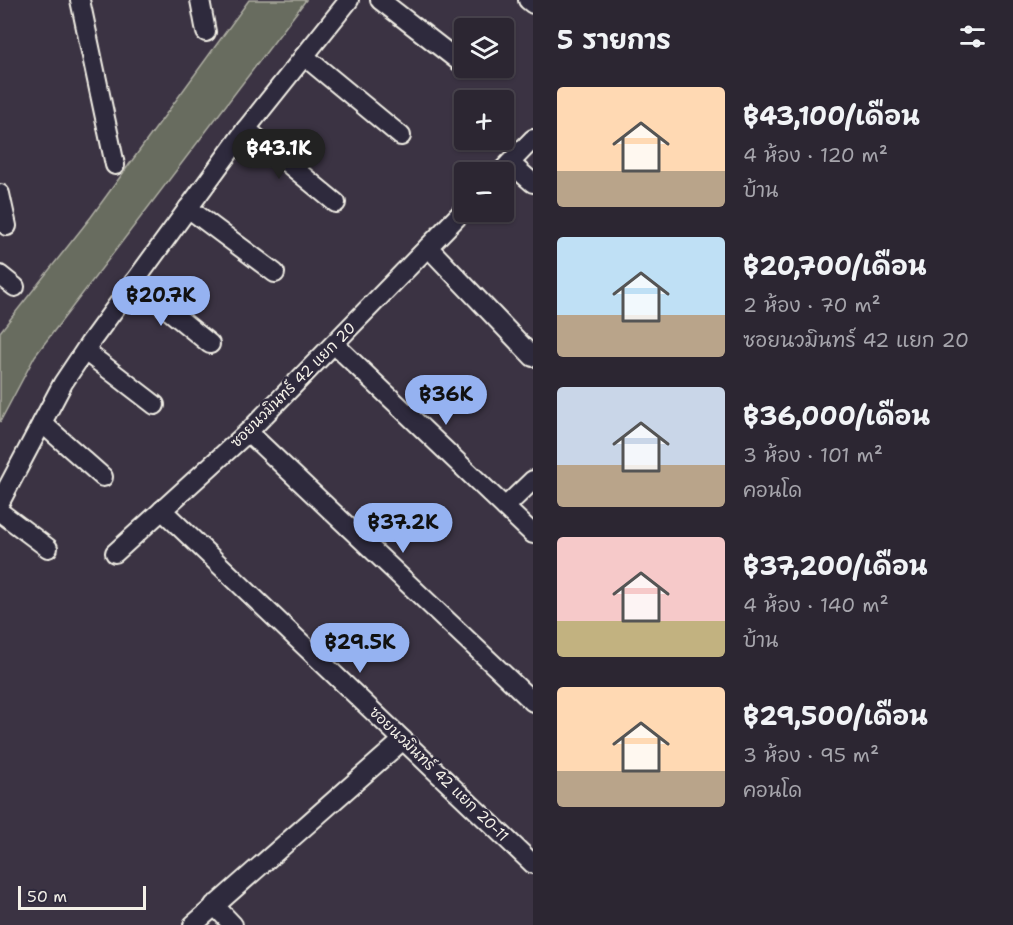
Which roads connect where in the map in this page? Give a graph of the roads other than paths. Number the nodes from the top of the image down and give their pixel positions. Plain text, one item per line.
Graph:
1 (80, 0) edge
2 (200, 0) edge
3 (349, 0) edge
4 (380, 0) edge
5 (528, 0) edge
6 (533, 4) edge
7 (206, 32) dead end
8 (304, 56) junction
9 (454, 57) edge
10 (246, 129) junction
11 (401, 136) dead end
12 (533, 139) edge
13 (511, 162) edge
14 (115, 165) dead end
15 (514, 173) edge
16 (533, 183) edge
17 (0, 194) edge
18 (336, 203) dead end
19 (188, 208) junction
20 (454, 220) edge
21 (7, 226) dead end
22 (428, 247) junction
23 (275, 273) dead end
24 (0, 275) edge
25 (134, 282) junction
26 (15, 287) dead end
27 (210, 344) dead end
28 (334, 345) junction
29 (85, 351) junction
30 (533, 357) edge
31 (155, 405) dead end
32 (42, 423) junction
33 (248, 432) junction
34 (103, 477) dead end
35 (533, 480) edge
36 (0, 502) edge
37 (505, 507) junction
38 (162, 510) junction
39 (0, 512) edge
40 (533, 534) edge
41 (48, 548) dead end
42 (115, 553) dead end
43 (533, 702) edge
44 (403, 740) junction
45 (533, 864) edge
46 (214, 905) junction
47 (193, 925) edge
48 (233, 925) edge

1 - 14 street
2 - 7 street
3 - 8 street
4 - 9 street
5 - 6 street
8 - 10 street
8 - 11 street
10 - 18 street
10 - 19 street
12 - 13 street
15 - 16 street
17 - 21 street
19 - 23 street
19 - 25 street
20 - 22 street, ซอยนวมินทร์ 42 แยก 20
22 - 28 street, ซอยนวมินทร์ 42 แยก 20
22 - 30 street
24 - 26 street
25 - 27 street
25 - 29 street
28 - 33 street, ซอยนวมินทร์ 42 แยก 20
28 - 37 street
29 - 31 street
29 - 32 street
32 - 34 street
32 - 36 street
33 - 38 street, ซอยนวมินทร์ 42 แยก 20
33 - 43 street
35 - 37 street
37 - 40 street
38 - 42 street, ซอยนวมินทร์ 42 แยก 20
38 - 44 street, ซอยนวมินทร์ 42 แยก 20-11
39 - 41 street
44 - 45 street, ซอยนวมินทร์ 42 แยก 20-11
44 - 46 street
46 - 47 street
46 - 48 street

